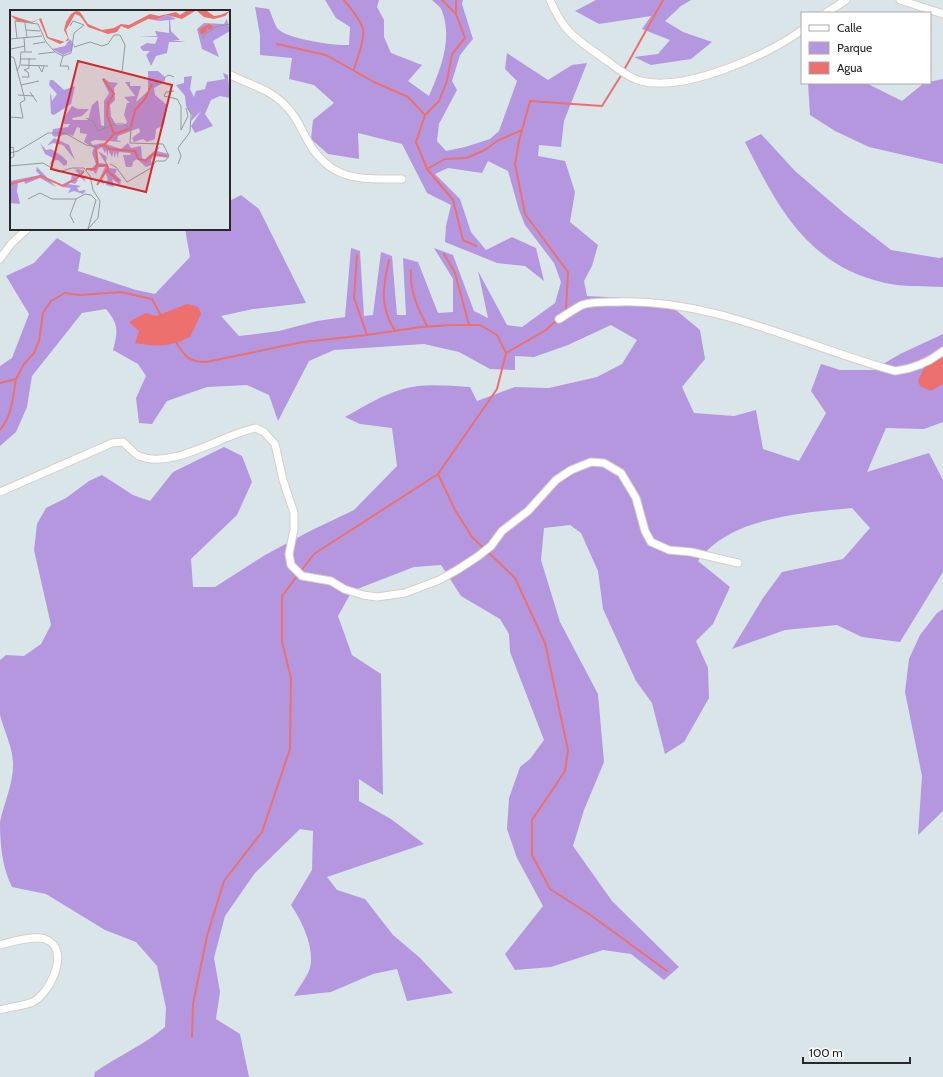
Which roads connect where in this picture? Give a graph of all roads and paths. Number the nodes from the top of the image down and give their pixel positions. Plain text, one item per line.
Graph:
1 (550, 0) edge
2 (846, 0) edge
3 (900, 0) edge
4 (828, 12) edge
5 (943, 14) edge
6 (801, 31) edge
7 (230, 75) edge
8 (402, 179) dead end
9 (26, 230) edge
10 (0, 259) edge
11 (559, 319) dead end
12 (943, 351) edge
13 (0, 492) edge
14 (738, 563) dead end
15 (0, 945) edge
16 (0, 1010) edge

1 - 6 street
2 - 4 street
3 - 5 street
7 - 8 street
9 - 10 street
11 - 12 street
13 - 14 street
15 - 16 street

